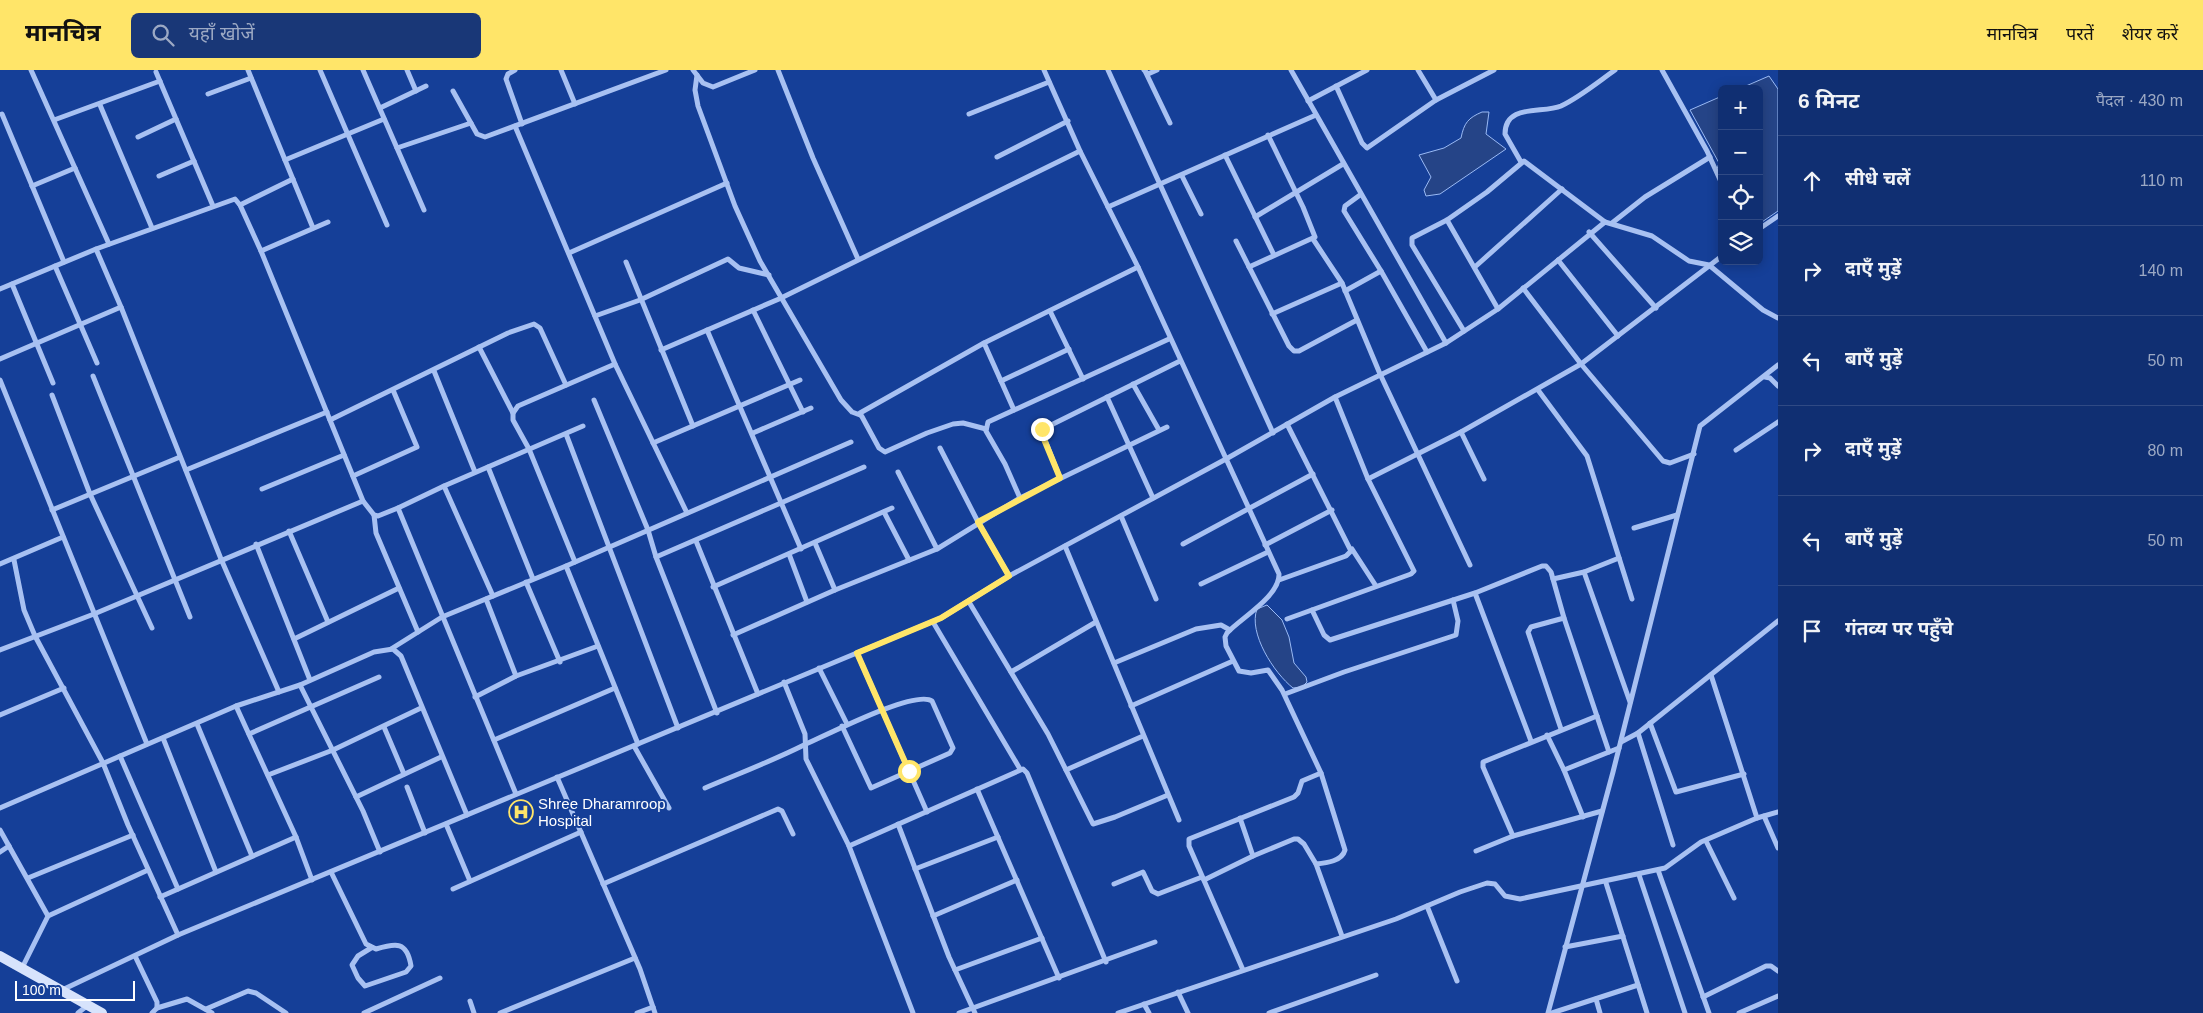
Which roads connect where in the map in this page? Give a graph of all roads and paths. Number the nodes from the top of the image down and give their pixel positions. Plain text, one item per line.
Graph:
1 (31, 70) edge
2 (248, 70) edge
3 (320, 70) edge
4 (363, 70) edge
5 (407, 70) edge
6 (515, 70) edge
7 (561, 70) edge
8 (666, 70) edge
9 (755, 70) edge
10 (778, 70) edge
11 (1044, 70) edge
12 (1108, 70) edge
13 (1157, 70) edge
14 (1291, 70) edge
15 (1367, 70) edge
16 (1418, 70) edge
17 (1494, 70) edge
18 (1616, 70) edge
19 (1662, 70) edge
20 (1145, 71) edge
21 (156, 72) dead end
22 (695, 72) edge
23 (252, 78) junction
24 (160, 82) junction
25 (1049, 82) junction
26 (426, 86) dead end
27 (1336, 86) junction
28 (416, 91) junction
29 (453, 91) dead end
30 (208, 94) dead end
31 (1436, 100) junction
32 (1308, 101) junction
33 (575, 104) junction
34 (100, 105) junction
35 (380, 108) junction
36 (2, 114) dead end
37 (969, 114) dead end
38 (1316, 115) junction
39 (384, 119) junction
40 (54, 120) junction
41 (176, 120) junction
42 (1068, 121) junction
43 (471, 123) junction
44 (1170, 123) dead end
45 (522, 124) junction
46 (516, 126) junction
47 (348, 134) junction
48 (1268, 135) junction
49 (138, 137) dead end
50 (397, 148) junction
51 (1080, 151) junction
52 (1225, 155) junction
53 (997, 157) dead end
54 (1710, 157) junction
55 (285, 160) junction
56 (194, 161) junction
57 (1521, 162) junction
58 (1343, 164) junction
59 (75, 168) junction
60 (1718, 175) edge
61 (159, 176) dead end
62 (1182, 176) junction
63 (293, 179) junction
64 (727, 183) junction
65 (1160, 184) junction
66 (32, 186) junction
67 (1562, 189) junction
68 (1295, 192) junction
69 (1360, 195) junction
70 (240, 205) junction
71 (212, 206) junction
72 (1108, 207) junction
73 (424, 210) dead end
74 (1201, 214) dead end
75 (1778, 216) edge
76 (1255, 217) junction
77 (1447, 220) junction
78 (328, 222) dead end
79 (1605, 222) junction
80 (1612, 223) junction
81 (387, 225) dead end
82 (1763, 226) edge
83 (152, 228) junction
84 (313, 228) junction
85 (1589, 232) junction
86 (1312, 239) junction
87 (1236, 241) dead end
88 (108, 244) junction
89 (96, 249) junction
90 (261, 251) junction
91 (569, 254) junction
92 (1274, 255) junction
93 (858, 259) junction
94 (1718, 259) edge
95 (1558, 260) junction
96 (64, 262) junction
97 (626, 262) dead end
98 (1709, 265) junction
99 (55, 266) junction
100 (1476, 266) junction
101 (1138, 267) junction
102 (1249, 267) junction
103 (1382, 270) junction
104 (769, 276) junction
105 (1342, 282) junction
106 (12, 284) junction
107 (1523, 288) junction
108 (0, 290) edge
109 (1345, 291) junction
110 (782, 297) junction
111 (640, 300) junction
112 (121, 307) junction
113 (1656, 308) junction
114 (1498, 309) junction
115 (754, 310) junction
116 (1050, 310) junction
117 (1272, 314) junction
118 (595, 316) junction
119 (1778, 318) edge
120 (1357, 320) junction
121 (80, 325) junction
122 (707, 330) junction
123 (1464, 331) junction
124 (1618, 336) junction
125 (1170, 339) junction
126 (36, 343) junction
127 (984, 343) junction
128 (1446, 343) junction
129 (479, 347) junction
130 (1069, 349) junction
131 (661, 350) junction
132 (1428, 352) junction
133 (0, 359) edge
134 (1180, 361) junction
135 (97, 363) dead end
136 (615, 364) junction
137 (1580, 364) junction
138 (1778, 365) edge
139 (434, 371) junction
140 (1380, 374) junction
141 (93, 376) dead end
142 (1764, 377) junction
143 (1083, 379) junction
144 (0, 380) edge
145 (800, 380) dead end
146 (1001, 381) junction
147 (53, 383) dead end
148 (1133, 384) junction
149 (566, 385) junction
150 (790, 385) junction
151 (1778, 386) edge
152 (393, 390) junction
153 (1538, 390) junction
154 (52, 395) dead end
155 (1107, 397) junction
156 (1335, 397) junction
157 (594, 400) dead end
158 (740, 406) junction
159 (811, 408) dead end
160 (1014, 410) junction
161 (326, 412) junction
162 (803, 412) junction
163 (513, 413) junction
164 (860, 415) junction
165 (330, 420) junction
166 (1778, 422) edge
167 (1287, 424) junction
168 (583, 426) dead end
169 (693, 426) junction
170 (1167, 427) dead end
171 (986, 429) junction
172 (1159, 430) junction
173 (1461, 432) junction
174 (752, 433) junction
175 (1272, 433) junction
176 (566, 434) junction
177 (653, 442) junction
178 (850, 442) dead end
179 (1128, 444) junction
180 (940, 448) dead end
181 (529, 450) junction
182 (1736, 450) dead end
183 (1417, 454) junction
184 (1694, 454) junction
185 (344, 455) junction
186 (180, 457) junction
187 (1226, 459) junction
188 (488, 467) junction
189 (864, 468) dead end
190 (186, 470) junction
191 (475, 472) junction
192 (898, 472) dead end
193 (1313, 474) junction
194 (133, 476) junction
195 (353, 476) junction
196 (770, 476) junction
197 (1060, 478) junction
198 (1484, 478) dead end
199 (1368, 479) junction
200 (444, 486) junction
201 (262, 489) dead end
202 (90, 494) junction
203 (1020, 498) junction
204 (1153, 498) junction
205 (363, 501) junction
206 (782, 503) junction
207 (1249, 507) junction
208 (398, 508) junction
209 (892, 508) dead end
210 (52, 510) junction
211 (1332, 510) junction
212 (884, 512) junction
213 (687, 513) junction
214 (374, 515) junction
215 (1677, 515) junction
216 (1121, 516) junction
217 (978, 522) junction
218 (1634, 528) dead end
219 (648, 530) junction
220 (289, 531) junction
221 (64, 537) junction
222 (696, 541) junction
223 (815, 543) junction
224 (256, 544) junction
225 (1182, 544) dead end
226 (1265, 545) junction
227 (1065, 546) junction
228 (608, 547) junction
229 (1352, 548) junction
230 (801, 549) junction
231 (937, 549) junction
232 (1268, 552) junction
233 (789, 554) junction
234 (656, 557) junction
235 (1619, 558) junction
236 (14, 560) junction
237 (221, 560) junction
238 (909, 560) junction
239 (575, 562) junction
240 (0, 564) edge
241 (1470, 565) dead end
242 (566, 566) junction
243 (1584, 572) junction
244 (1009, 576) junction
245 (175, 579) junction
246 (534, 579) junction
247 (1553, 579) junction
248 (1279, 580) junction
249 (526, 582) junction
250 (1201, 584) dead end
251 (1376, 586) junction
252 (713, 587) junction
253 (399, 588) junction
254 (835, 590) junction
255 (1475, 593) junction
256 (136, 596) junction
257 (493, 596) junction
258 (486, 599) junction
259 (1156, 599) dead end
260 (1632, 599) dead end
261 (1453, 600) junction
262 (807, 602) junction
263 (969, 602) junction
264 (1312, 610) junction
265 (94, 614) junction
266 (190, 617) dead end
267 (442, 617) junction
268 (1564, 618) junction
269 (1287, 620) dead end
270 (1778, 621) edge
271 (328, 622) junction
272 (933, 622) junction
273 (1096, 622) junction
274 (152, 628) dead end
275 (1230, 630) junction
276 (418, 632) junction
277 (733, 635) junction
278 (34, 636) junction
279 (294, 638) junction
280 (598, 646) junction
281 (391, 649) junction
282 (0, 650) edge
283 (857, 653) junction
284 (1233, 661) junction
285 (560, 662) junction
286 (1114, 663) junction
287 (819, 668) junction
288 (1011, 672) junction
289 (1711, 675) junction
290 (516, 676) junction
291 (379, 677) dead end
292 (310, 680) junction
293 (784, 682) junction
294 (300, 685) junction
295 (64, 688) junction
296 (615, 688) junction
297 (278, 692) junction
298 (758, 694) junction
299 (1285, 694) junction
300 (476, 697) junction
301 (1630, 702) junction
302 (236, 706) junction
303 (1131, 706) junction
304 (312, 707) junction
305 (421, 708) junction
306 (883, 710) junction
307 (717, 713) junction
308 (0, 715) edge
309 (1597, 716) junction
310 (1650, 723) junction
311 (197, 724) junction
312 (844, 725) junction
313 (384, 727) junction
314 (678, 728) junction
315 (1561, 729) junction
316 (1638, 733) junction
317 (250, 734) junction
318 (1546, 735) junction
319 (1143, 736) junction
320 (163, 738) junction
321 (494, 740) junction
322 (1531, 741) junction
323 (1621, 742) junction
324 (147, 744) junction
325 (636, 745) junction
326 (805, 745) junction
327 (1619, 748) junction
328 (333, 750) junction
329 (1609, 752) junction
330 (120, 756) junction
331 (441, 757) junction
332 (103, 763) junction
333 (1020, 770) junction
334 (1066, 770) junction
335 (1564, 770) junction
336 (909, 771) junction
337 (1321, 773) junction
338 (404, 774) junction
339 (1744, 774) junction
340 (268, 775) junction
341 (557, 777) junction
342 (407, 787) dead end
343 (705, 788) dead end
344 (978, 789) junction
345 (516, 794) junction
346 (1168, 795) junction
347 (356, 797) junction
348 (0, 808) edge
349 (669, 808) dead end
350 (927, 812) junction
351 (1602, 812) junction
352 (1778, 812) edge
353 (467, 815) junction
354 (1764, 816) junction
355 (1583, 817) junction
356 (1240, 818) junction
357 (1757, 818) junction
358 (1178, 820) dead end
359 (446, 824) junction
360 (898, 824) junction
361 (0, 830) edge
362 (581, 832) junction
363 (426, 833) junction
364 (793, 834) dead end
365 (133, 835) junction
366 (1513, 836) junction
367 (296, 837) junction
368 (998, 837) junction
369 (1706, 841) junction
370 (1673, 844) dead end
371 (9, 846) junction
372 (849, 846) junction
373 (1778, 848) edge
374 (1476, 851) dead end
375 (0, 852) edge
376 (380, 852) junction
377 (252, 856) junction
378 (1253, 856) junction
379 (1316, 864) junction
380 (916, 869) junction
381 (148, 870) junction
382 (1658, 870) junction
383 (216, 872) junction
384 (332, 872) junction
385 (1639, 875) junction
386 (28, 878) junction
387 (1203, 879) junction
388 (312, 880) junction
389 (1017, 880) junction
390 (470, 881) junction
391 (1606, 882) junction
392 (603, 884) junction
393 (1114, 884) dead end
394 (453, 888) dead end
395 (1581, 888) junction
396 (178, 889) junction
397 (160, 897) junction
398 (1734, 898) dead end
399 (1427, 906) junction
400 (48, 916) junction
401 (933, 916) junction
402 (178, 935) junction
403 (1342, 936) junction
404 (1623, 936) junction
405 (1042, 938) junction
406 (1155, 942) dead end
407 (1565, 947) junction
408 (371, 948) junction
409 (0, 956) edge
410 (134, 956) junction
411 (635, 958) junction
412 (1106, 962) junction
413 (22, 968) junction
414 (955, 970) junction
415 (1243, 970) junction
416 (1778, 971) edge
417 (1376, 974) dead end
418 (440, 978) dead end
419 (1059, 978) junction
420 (1457, 981) dead end
421 (1638, 985) junction
422 (62, 990) junction
423 (1178, 992) junction
424 (1778, 996) edge
425 (1703, 997) junction
426 (1596, 999) junction
427 (470, 1001) dead end
428 (1144, 1004) junction
429 (88, 1005) junction
430 (156, 1008) junction
431 (206, 1009) junction
432 (654, 1010) edge
433 (974, 1010) edge
434 (1562, 1012) edge
435 (78, 1013) edge
436 (102, 1013) edge
437 (152, 1013) edge
438 (212, 1013) edge
439 (286, 1013) edge
440 (364, 1013) edge
441 (474, 1013) edge
442 (500, 1013) edge
443 (638, 1013) edge
444 (913, 1013) edge
445 (959, 1013) edge
446 (1118, 1013) edge
447 (1149, 1013) edge
448 (1188, 1013) edge
449 (1269, 1013) edge
450 (1548, 1013) edge
451 (1552, 1013) edge
452 (1600, 1013) edge
453 (1648, 1013) edge
454 (1685, 1013) edge
455 (1709, 1013) edge
456 (1739, 1013) edge

1 - 40 street
2 - 23 street
3 - 47 street
4 - 35 street
5 - 28 street
6 - 45 street
7 - 33 street
8 - 33 street
9 - 22 street
10 - 93 street
11 - 25 street
12 - 65 street
13 - 20 street
14 - 32 street
15 - 27 street
16 - 31 street
17 - 31 street
18 - 57 street
19 - 54 street
20 - 44 street
21 - 24 street
22 - 64 street
23 - 30 street
23 - 55 street
24 - 34 street
24 - 41 street
25 - 37 street
25 - 42 street
26 - 28 street
27 - 31 street
27 - 32 street
28 - 35 street
29 - 43 street
32 - 38 street
33 - 45 street
34 - 40 street
34 - 83 street
35 - 39 street
36 - 66 street
38 - 48 street
38 - 58 street
39 - 47 street
39 - 50 street
40 - 59 street
41 - 49 street
41 - 56 street
42 - 51 street
42 - 53 street
43 - 46 street
43 - 50 street
45 - 46 street
46 - 91 street
47 - 55 street
47 - 81 street
48 - 52 street
48 - 68 street
50 - 73 street
51 - 72 street
51 - 93 street
52 - 62 street
52 - 76 street
54 - 60 street
54 - 80 street
55 - 63 street
56 - 61 street
56 - 71 street
57 - 67 street
57 - 77 street
58 - 68 street
58 - 69 street
59 - 66 street
59 - 88 street
62 - 65 street
62 - 74 street
63 - 70 street
63 - 84 street
64 - 91 street
64 - 104 street
65 - 72 street
65 - 175 street
66 - 96 street
67 - 79 street
67 - 100 street
68 - 76 street
68 - 86 street
69 - 103 street
69 - 128 street
70 - 71 street
70 - 90 street
71 - 83 street
72 - 101 street
75 - 82 street
76 - 92 street
77 - 100 street
77 - 123 street
78 - 84 street
79 - 80 street
79 - 85 street
80 - 98 street
83 - 88 street
84 - 90 street
85 - 95 street
85 - 113 street
86 - 92 street
86 - 105 street
87 - 102 street
88 - 89 street
89 - 96 street
89 - 112 street
90 - 161 street
91 - 118 street
92 - 102 street
93 - 110 street
94 - 98 street
95 - 107 street
95 - 124 street
96 - 99 street
97 - 111 street
98 - 113 street
98 - 119 street
99 - 106 street
99 - 121 street
100 - 114 street
101 - 116 street
101 - 125 street
102 - 117 street
103 - 109 street
103 - 132 street
104 - 110 street
104 - 111 street
105 - 109 street
105 - 117 street
106 - 108 street
106 - 126 street
107 - 114 street
107 - 137 street
109 - 120 street
110 - 115 street
110 - 164 street
111 - 118 street
111 - 131 street
112 - 121 street
112 - 186 street
113 - 124 street
114 - 123 street
115 - 122 street
115 - 150 street
116 - 127 street
116 - 130 street
117 - 120 street
118 - 136 street
120 - 140 street
121 - 126 street
121 - 135 street
122 - 131 street
122 - 158 street
123 - 128 street
124 - 137 street
125 - 134 street
125 - 143 street
126 - 133 street
126 - 147 street
127 - 146 street
127 - 164 street
128 - 132 street
129 - 139 street
129 - 149 street
129 - 163 street
130 - 143 street
130 - 146 street
131 - 169 street
132 - 140 street
134 - 148 street
134 - 187 street
136 - 149 street
136 - 177 street
137 - 153 street
137 - 184 street
138 - 142 street
139 - 152 street
139 - 191 street
140 - 156 street
140 - 183 street
141 - 194 street
142 - 151 street
142 - 184 street
143 - 160 street
144 - 210 street
145 - 150 street
146 - 160 street
148 - 155 street
148 - 172 street
149 - 163 street
150 - 158 street
150 - 162 street
152 - 165 street
152 - 195 street
153 - 173 street
153 - 235 street
154 - 202 street
155 - 179 street
155 - 197 street
156 - 167 street
156 - 199 street
157 - 219 street
158 - 169 street
158 - 174 street
159 - 162 street
160 - 171 street
161 - 165 street
161 - 190 street
162 - 174 street
163 - 181 street
164 - 171 street
165 - 185 street
166 - 182 street
167 - 175 street
167 - 193 street
168 - 176 street
169 - 177 street
170 - 172 street
171 - 203 street
172 - 179 street
173 - 183 street
173 - 198 street
174 - 196 street
175 - 187 street
176 - 181 street
176 - 228 street
177 - 213 street
178 - 196 street
179 - 197 street
179 - 204 street
180 - 217 street
181 - 188 street
181 - 239 street
183 - 199 street
183 - 241 street
184 - 215 street
185 - 195 street
185 - 201 street
186 - 190 street
186 - 194 street
187 - 204 street
187 - 207 street
188 - 191 street
188 - 246 street
189 - 206 street
190 - 237 street
191 - 200 street
192 - 231 street
193 - 207 street
193 - 211 street
194 - 202 street
194 - 245 street
195 - 205 street
196 - 206 street
196 - 213 street
197 - 203 street
199 - 251 street
200 - 208 street
200 - 257 street
202 - 210 street
202 - 256 street
203 - 217 street
204 - 216 street
205 - 214 street
205 - 220 street
206 - 222 street
206 - 230 street
207 - 225 street
207 - 226 street
208 - 214 street
208 - 267 street
209 - 212 street
210 - 221 street
211 - 226 street
211 - 229 street
212 - 223 street
212 - 238 street
213 - 219 street
214 - 253 street
215 - 218 street
215 - 301 street
216 - 227 street
216 - 259 street
217 - 231 street
217 - 244 street
219 - 228 street
219 - 234 street
220 - 224 street
220 - 271 street
221 - 236 street
221 - 265 street
222 - 234 street
222 - 252 street
223 - 230 street
223 - 254 street
224 - 237 street
224 - 279 street
226 - 232 street
227 - 244 street
227 - 273 street
228 - 239 street
228 - 314 street
229 - 248 street
229 - 251 street
230 - 233 street
231 - 238 street
232 - 248 street
232 - 250 street
233 - 252 street
233 - 262 street
234 - 307 street
235 - 243 street
235 - 260 street
236 - 240 street
236 - 278 street
237 - 245 street
237 - 297 street
238 - 254 street
239 - 242 street
242 - 246 street
242 - 280 street
243 - 247 street
243 - 301 street
244 - 263 street
245 - 256 street
245 - 266 street
246 - 249 street
247 - 255 street
247 - 268 street
248 - 275 street
249 - 257 street
249 - 285 street
251 - 264 street
252 - 277 street
253 - 271 street
253 - 276 street
254 - 262 street
255 - 261 street
255 - 322 street
256 - 265 street
256 - 274 street
257 - 258 street
258 - 267 street
258 - 290 street
261 - 264 street
261 - 299 street
262 - 277 street
263 - 272 street
263 - 288 street
264 - 269 street
265 - 278 street
265 - 324 street
267 - 276 street
267 - 300 street
268 - 309 street
268 - 315 street
270 - 289 street
271 - 279 street
272 - 283 street
272 - 333 street
273 - 286 street
273 - 288 street
275 - 284 street
275 - 286 street
276 - 281 street
277 - 298 street
278 - 282 street
278 - 295 street
279 - 292 street
280 - 285 street
280 - 296 street
281 - 292 street
281 - 305 street
283 - 287 street
283 - 306 street
284 - 299 street
284 - 303 street
285 - 290 street
286 - 303 street
287 - 293 street
287 - 312 street
288 - 334 street
289 - 310 street
289 - 339 street
290 - 300 street
291 - 304 street
292 - 294 street
293 - 298 street
293 - 326 street
294 - 297 street
294 - 304 street
295 - 308 street
295 - 332 street
296 - 321 street
296 - 325 street
297 - 302 street
298 - 307 street
299 - 337 street
300 - 321 street
301 - 323 street
302 - 311 street
302 - 317 street
303 - 319 street
304 - 317 street
304 - 328 street
305 - 313 street
305 - 331 street
306 - 312 street
306 - 336 street
306 - 336 street
307 - 314 street
309 - 315 street
309 - 329 street
310 - 316 street
310 - 339 street
311 - 320 street
311 - 377 street
312 - 326 street
312 - 336 street
313 - 328 street
313 - 338 street
314 - 325 street
315 - 318 street
316 - 323 street
316 - 370 street
317 - 340 street
318 - 322 street
318 - 335 street
319 - 334 street
319 - 346 street
320 - 324 street
320 - 383 street
321 - 345 street
322 - 366 street
323 - 327 street
324 - 330 street
325 - 341 street
325 - 349 street
326 - 343 street
326 - 372 street
327 - 329 street
327 - 351 street
328 - 340 street
328 - 347 street
329 - 335 street
330 - 332 street
330 - 396 street
331 - 338 street
331 - 353 street
332 - 348 street
332 - 365 street
333 - 344 street
333 - 412 street
334 - 346 street
335 - 355 street
336 - 350 street
337 - 356 street
337 - 379 street
338 - 347 street
339 - 357 street
340 - 367 street
341 - 345 street
341 - 362 street
342 - 363 street
344 - 350 street
344 - 368 street
345 - 353 street
346 - 358 street
347 - 376 street
350 - 360 street
351 - 355 street
351 - 395 street
352 - 354 street
353 - 359 street
354 - 357 street
354 - 373 street
355 - 366 street
356 - 378 street
356 - 387 street
357 - 369 street
359 - 363 street
359 - 390 street
360 - 372 street
360 - 380 street
361 - 371 street
362 - 390 street
362 - 392 street
363 - 376 street
364 - 392 street
365 - 381 street
365 - 386 street
366 - 374 street
367 - 377 street
367 - 388 street
368 - 380 street
368 - 389 street
369 - 382 street
369 - 398 street
371 - 375 street
371 - 386 street
372 - 444 street
376 - 384 street
377 - 383 street
378 - 379 street
378 - 387 street
379 - 403 street
380 - 401 street
381 - 397 street
381 - 400 street
382 - 385 street
382 - 425 street
383 - 396 street
384 - 388 street
384 - 408 street
385 - 391 street
385 - 454 street
386 - 400 street
387 - 393 street
387 - 415 street
388 - 402 street
389 - 401 street
389 - 405 street
390 - 394 street
391 - 395 street
391 - 404 street
392 - 411 street
395 - 399 street
395 - 407 street
396 - 397 street
397 - 402 street
399 - 403 street
399 - 420 street
400 - 413 street
401 - 414 street
402 - 410 street
403 - 415 street
404 - 407 street
404 - 421 street
405 - 414 street
405 - 419 street
406 - 412 street
407 - 450 street
408 - 408 street
409 - 413 street
410 - 422 street
410 - 430 street
411 - 432 street
411 - 442 street
412 - 419 street
413 - 422 street
414 - 433 street
415 - 423 street
416 - 425 street
417 - 449 street
418 - 440 street
419 - 433 street
421 - 426 street
421 - 453 street
422 - 429 street
423 - 428 street
423 - 448 street
424 - 456 street
425 - 455 street
426 - 434 street
426 - 452 street
427 - 441 street
428 - 446 street
428 - 447 street
429 - 435 street
429 - 436 street
430 - 431 street
430 - 437 street
431 - 438 street
431 - 439 street
432 - 443 street
433 - 445 street
434 - 451 street

